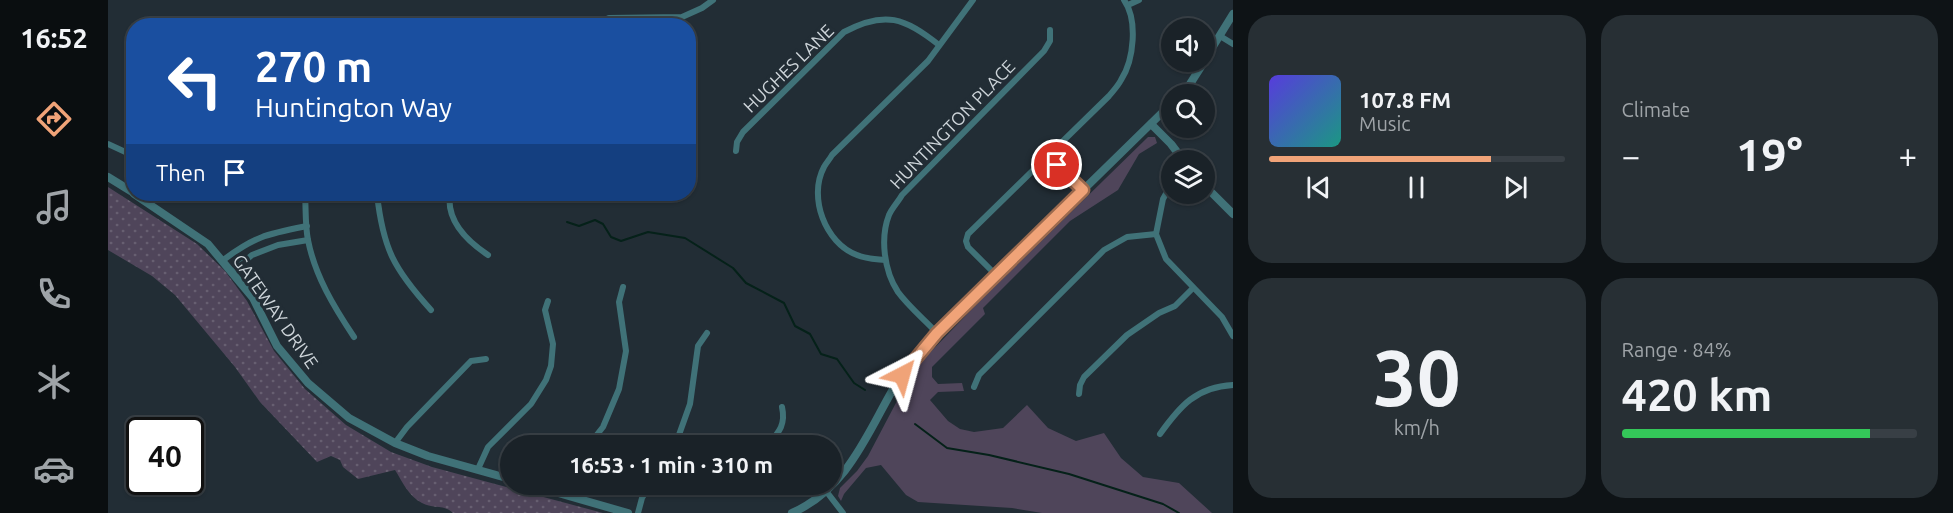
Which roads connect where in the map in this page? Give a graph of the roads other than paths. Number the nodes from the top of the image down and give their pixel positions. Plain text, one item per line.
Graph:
1 (713, 0) edge
2 (972, 0) edge
3 (1139, 0) edge
4 (1126, 2) edge
5 (1233, 14) edge
6 (680, 18) edge
7 (1050, 30) dead end
8 (1220, 36) junction
9 (1215, 44) edge
10 (1233, 44) edge
11 (939, 45) junction
12 (1161, 114) edge
13 (1151, 124) junction
14 (108, 144) edge
15 (1176, 150) edge
16 (736, 151) dead end
17 (126, 152) edge
18 (1048, 155) junction
19 (108, 177) edge
20 (126, 188) edge
21 (1083, 190) junction
22 (1215, 196) edge
23 (146, 201) edge
24 (305, 201) edge
25 (378, 201) edge
26 (451, 201) edge
27 (1162, 204) edge
28 (1233, 214) edge
29 (307, 226) junction
30 (1156, 234) junction
31 (308, 240) junction
32 (488, 255) dead end
33 (885, 260) junction
34 (222, 261) junction
35 (232, 272) junction
36 (996, 275) junction
37 (623, 287) dead end
38 (1193, 288) junction
39 (548, 300) dead end
40 (431, 310) dead end
41 (707, 333) dead end
42 (937, 333) junction
43 (1233, 336) edge
44 (354, 337) dead end
45 (486, 359) dead end
46 (1233, 385) edge
47 (974, 387) dead end
48 (1079, 394) dead end
49 (782, 407) dead end
50 (1160, 434) dead end
51 (597, 435) edge
52 (679, 435) edge
53 (777, 435) edge
54 (395, 443) junction
55 (478, 469) junction
56 (842, 473) edge
57 (500, 476) edge
58 (560, 495) edge
59 (644, 495) edge
60 (820, 495) edge
61 (829, 495) edge
62 (628, 513) edge
63 (638, 513) edge
64 (792, 513) edge
65 (843, 513) edge

1 - 6 street
2 - 11 street
3 - 4 street
4 - 18 street
5 - 8 street
7 - 33 street, HUNTINGTON PLACE
8 - 9 street
8 - 10 street
11 - 16 street, HUGHES LANE
11 - 33 street
12 - 13 street
13 - 15 street
13 - 21 street
14 - 17 street
18 - 21 street
18 - 36 street
19 - 20 street, GATEWAY DRIVE
21 - 36 street
22 - 28 street
23 - 34 street, GATEWAY DRIVE
24 - 29 street
25 - 40 street
26 - 32 street
27 - 30 street
29 - 31 street
29 - 34 street
30 - 38 street
30 - 47 street
31 - 35 street
31 - 44 street
33 - 42 street, HUNTINGTON PLACE
34 - 35 street, GATEWAY DRIVE
35 - 54 street, GATEWAY DRIVE
36 - 42 street
37 - 51 street
38 - 43 street
38 - 48 street
39 - 55 street
41 - 52 street
42 - 56 street
45 - 54 street
46 - 50 street
49 - 53 street
54 - 55 street, GATEWAY DRIVE
55 - 57 street, GATEWAY DRIVE
58 - 62 street
59 - 63 street
60 - 64 street
61 - 65 street

